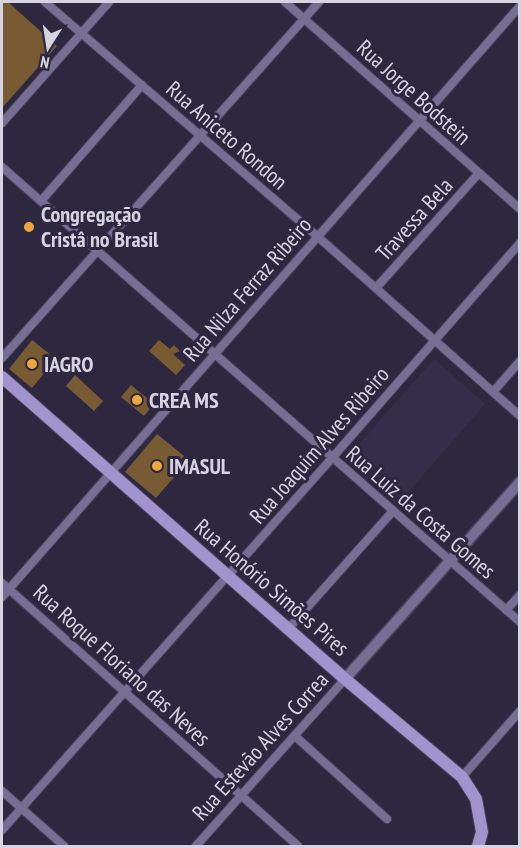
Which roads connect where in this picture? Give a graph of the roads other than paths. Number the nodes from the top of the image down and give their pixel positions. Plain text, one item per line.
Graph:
1 (45, 2) edge
2 (109, 2) edge
3 (285, 2) edge
4 (319, 2) edge
5 (519, 6) edge
6 (304, 18) junction
7 (81, 33) junction
8 (142, 85) junction
9 (419, 121) junction
10 (2, 123) edge
11 (200, 135) junction
12 (2, 167) edge
13 (479, 173) junction
14 (41, 201) junction
15 (519, 209) edge
16 (317, 236) junction
17 (519, 243) edge
18 (96, 251) junction
19 (376, 288) junction
20 (435, 341) junction
21 (213, 354) junction
22 (2, 358) edge
23 (519, 361) edge
24 (2, 377) edge
25 (493, 392) junction
26 (519, 416) edge
27 (332, 458) junction
28 (110, 474) junction
29 (519, 482) edge
30 (393, 511) junction
31 (450, 561) junction
32 (228, 576) junction
33 (5, 586) edge
34 (519, 595) edge
35 (2, 597) edge
36 (506, 610) junction
37 (519, 622) edge
38 (288, 629) junction
39 (345, 680) junction
40 (124, 692) junction
41 (519, 711) edge
42 (295, 736) junction
43 (462, 777) junction
44 (2, 791) edge
45 (242, 796) junction
46 (21, 808) junction
47 (387, 819) dead end
48 (2, 830) edge
49 (64, 846) edge
50 (196, 846) edge
51 (298, 846) edge
52 (478, 846) edge

1 - 7 street, Rua Aniceto Rondon
2 - 7 street
3 - 6 street, Rua Jorge Bodstein
4 - 6 street
5 - 9 street, Rua Nilza Ferraz Ribeiro
6 - 9 street, Rua Jorge Bodstein
6 - 11 street
7 - 8 street, Rua Aniceto Rondon
7 - 10 street
8 - 11 street, Rua Aniceto Rondon
8 - 14 street
9 - 13 street, Rua Jorge Bodstein
9 - 16 street, Rua Nilza Ferraz Ribeiro
11 - 16 street, Rua Aniceto Rondon
11 - 18 street
12 - 14 street, Rua Luiz da Costa Gomes
13 - 15 street, Rua Jorge Bodstein
13 - 19 street, Travessa Bela
14 - 18 street, Rua Luiz da Costa Gomes
16 - 19 street, Rua Aniceto Rondon
16 - 21 street, Rua Nilza Ferraz Ribeiro
17 - 20 street, Rua Joaquim Alves Ribeiro
18 - 21 street, Rua Luiz da Costa Gomes
18 - 22 street
19 - 20 street, Rua Aniceto Rondon
20 - 25 street, Rua Aniceto Rondon
20 - 27 street, Rua Joaquim Alves Ribeiro
21 - 27 street, Rua Luiz da Costa Gomes
21 - 28 street, Rua Nilza Ferraz Ribeiro
23 - 25 street
24 - 28 main road, Rua Honório Simões Pires
25 - 26 street, Rua Aniceto Rondon
27 - 30 street, Rua Luiz da Costa Gomes
27 - 32 street, Rua Joaquim Alves Ribeiro
28 - 32 main road, Rua Honório Simões Pires
28 - 33 street, Rua Nilza Ferraz Ribeiro
29 - 31 street, Rua Estevão Alves Correa
30 - 31 street, Rua Luiz da Costa Gomes
30 - 38 street
31 - 36 street, Rua Luiz da Costa Gomes
31 - 39 street, Rua Estevão Alves Correa
32 - 38 main road, Rua Honório Simões Pires
32 - 40 street, Rua Joaquim Alves Ribeiro
33 - 35 street, Rua Nilza Ferraz Ribeiro
33 - 40 street, Rua Roque Floriano das Neves
34 - 36 street
36 - 37 street, Rua Luiz da Costa Gomes
38 - 39 main road, Rua Honório Simões Pires
39 - 42 street, Rua Estevão Alves Correa
39 - 43 main road, Rua Honório Simões Pires
40 - 45 street, Rua Roque Floriano das Neves
40 - 46 street, Rua Joaquim Alves Ribeiro
41 - 43 street
42 - 45 street, Rua Estevão Alves Correa
42 - 47 street
43 - 52 main road, Rua Honório Simões Pires
44 - 46 street
45 - 50 street, Rua Estevão Alves Correa
45 - 51 street, Rua Roque Floriano das Neves
46 - 48 street, Rua Joaquim Alves Ribeiro
46 - 49 street

